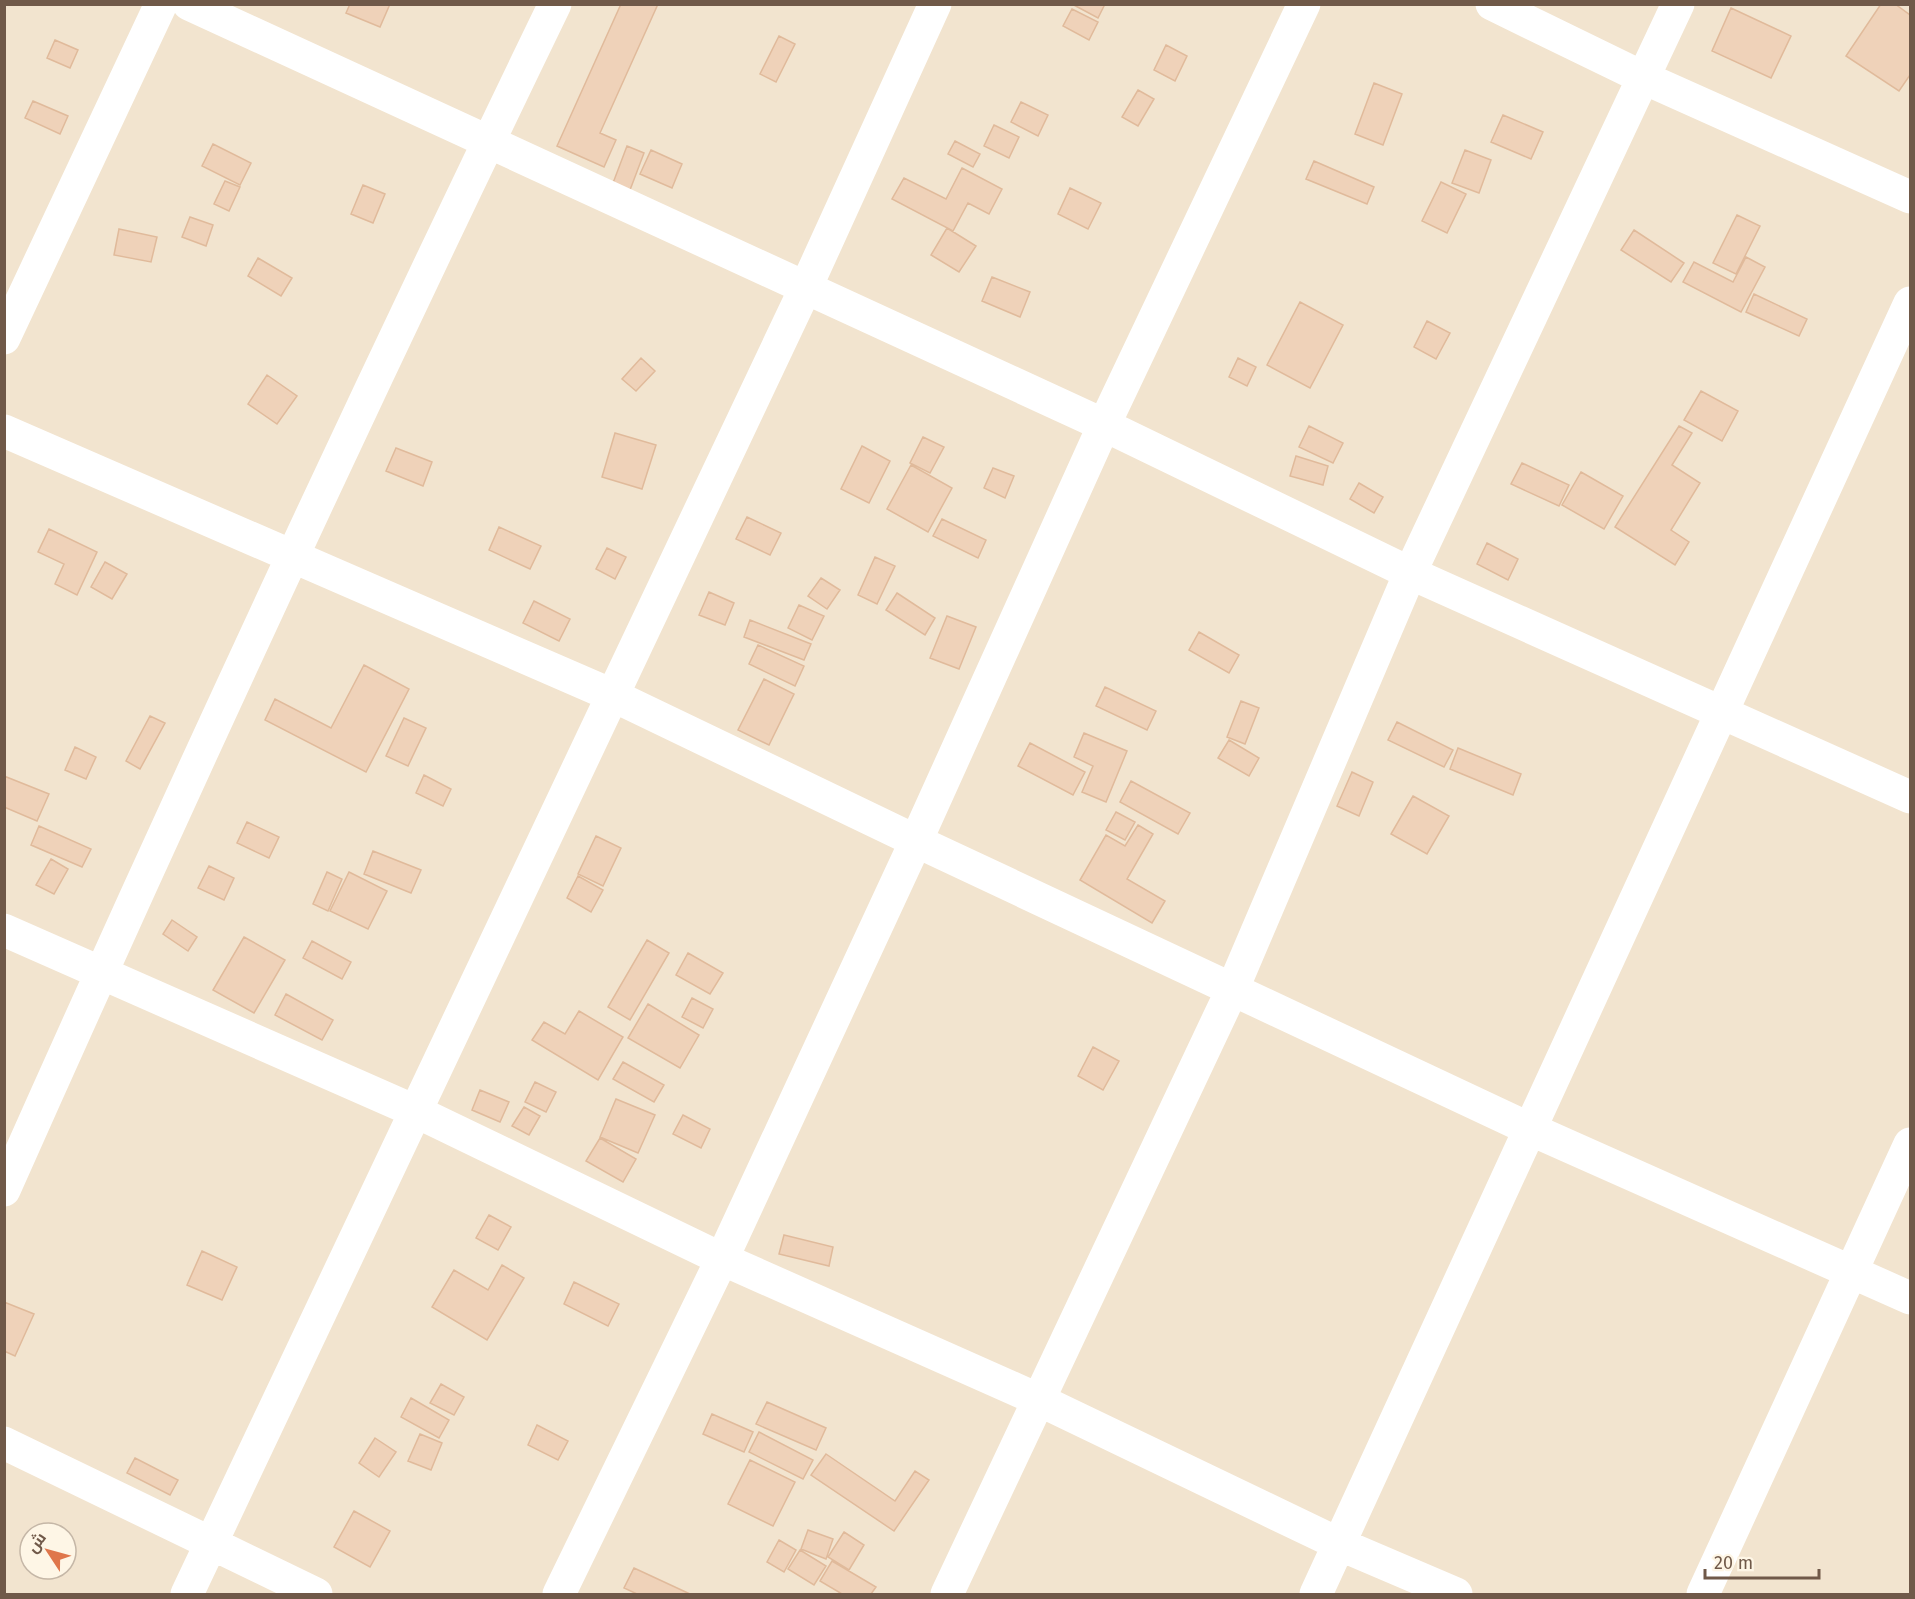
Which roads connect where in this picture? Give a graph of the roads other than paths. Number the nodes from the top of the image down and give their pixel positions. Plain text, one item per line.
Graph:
1 (161, 4) edge
2 (189, 4) edge
3 (555, 4) edge
4 (935, 4) edge
5 (1304, 4) edge
6 (1492, 4) edge
7 (1678, 4) edge
8 (1644, 78) junction
9 (488, 142) junction
10 (1911, 197) edge
11 (806, 287) junction
12 (1911, 303) edge
13 (4, 338) edge
14 (1104, 425) junction
15 (4, 431) edge
16 (293, 557) junction
17 (1410, 573) junction
18 (614, 696) junction
19 (1721, 711) junction
20 (1911, 797) edge
21 (916, 841) junction
22 (4, 930) edge
23 (100, 975) junction
24 (1233, 988) junction
25 (417, 1112) junction
26 (1530, 1129) junction
27 (1911, 1144) edge
28 (4, 1190) edge
29 (722, 1259) junction
30 (1854, 1272) junction
31 (1911, 1298) edge
32 (1037, 1399) junction
33 (4, 1443) edge
34 (210, 1544) junction
35 (1339, 1544) junction
36 (187, 1594) edge
37 (316, 1594) edge
38 (560, 1594) edge
39 (947, 1594) edge
40 (1316, 1594) edge
41 (1456, 1594) edge
42 (1703, 1594) edge

1 - 13 street
2 - 9 street
3 - 9 street
4 - 11 street
5 - 14 street
6 - 8 street
7 - 8 street
8 - 10 street
8 - 17 street
9 - 11 street
9 - 16 street
11 - 14 street
11 - 18 street
12 - 19 street
14 - 17 street
14 - 21 street
15 - 16 street
16 - 18 street
16 - 23 street
17 - 19 street
17 - 24 street
18 - 21 street
18 - 25 street
19 - 20 street
19 - 26 street
21 - 24 street
21 - 29 street
22 - 23 street
23 - 25 street
23 - 28 street
24 - 26 street
24 - 32 street
25 - 29 street
25 - 34 street
26 - 30 street
26 - 35 street
27 - 30 street
29 - 32 street
29 - 38 street
30 - 31 street
30 - 42 street
32 - 35 street
32 - 39 street
33 - 34 street
34 - 36 street
34 - 37 street
35 - 40 street
35 - 41 street

